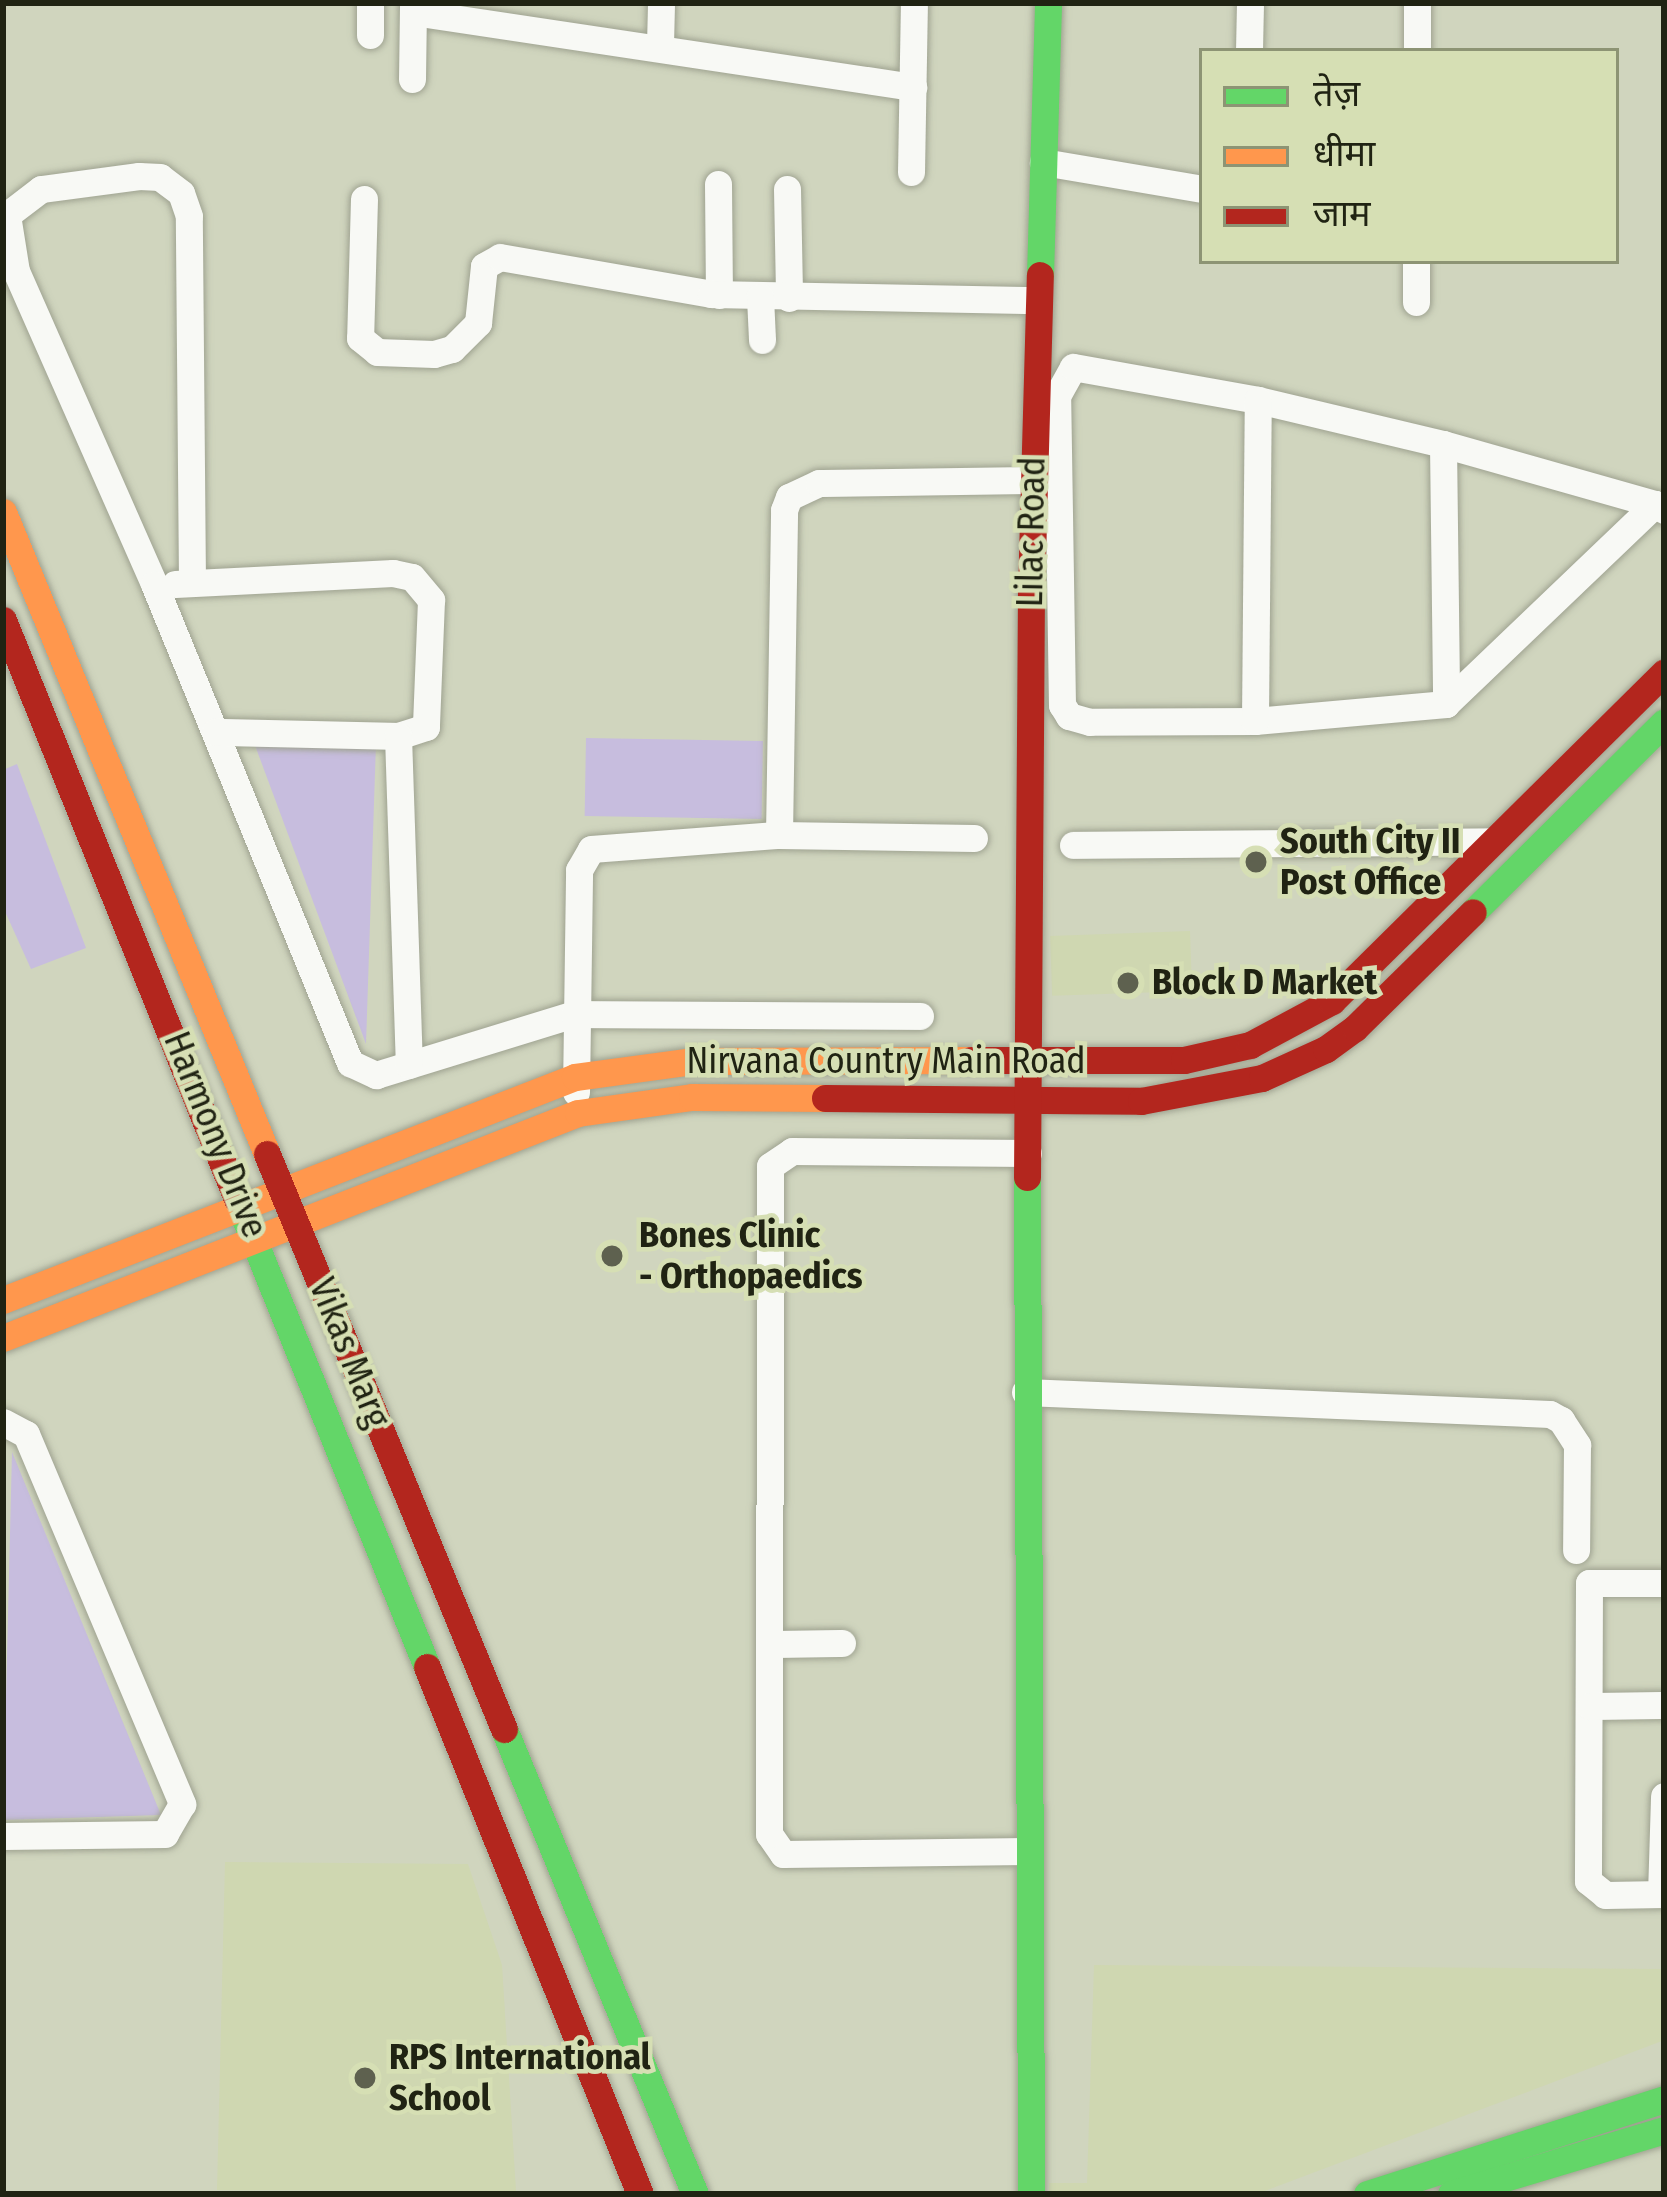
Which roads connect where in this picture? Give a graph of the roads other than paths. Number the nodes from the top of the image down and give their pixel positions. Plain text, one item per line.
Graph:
1 (370, 3) edge
2 (661, 3) edge
3 (914, 3) edge
4 (1048, 3) edge
5 (1250, 3) edge
6 (1418, 3) edge
7 (413, 8) edge
8 (370, 35) dead end
9 (660, 45) junction
10 (1250, 48) edge
11 (1417, 48) edge
12 (412, 79) dead end
13 (913, 87) junction
14 (1043, 163) junction
15 (911, 172) dead end
16 (718, 184) dead end
17 (787, 189) dead end
18 (1199, 189) edge
19 (364, 199) dead end
20 (1416, 264) edge
21 (719, 295) junction
22 (760, 297) junction
23 (789, 298) junction
24 (1037, 299) junction
25 (1416, 302) dead end
26 (761, 340) dead end
27 (1258, 400) junction
28 (1443, 444) junction
29 (1033, 480) junction
30 (1660, 507) edge
31 (3, 512) edge
32 (192, 583) junction
33 (154, 584) junction
34 (3, 620) edge
35 (1664, 673) edge
36 (1446, 704) junction
37 (1256, 721) junction
38 (1664, 722) edge
39 (214, 732) junction
40 (398, 736) junction
41 (779, 835) junction
42 (974, 838) dead end
43 (1490, 841) junction
44 (1073, 845) dead end
45 (574, 1014) junction
46 (920, 1016) dead end
47 (1028, 1062) junction
48 (409, 1065) junction
49 (575, 1077) junction
50 (1030, 1103) junction
51 (578, 1113) junction
52 (1028, 1153) junction
53 (283, 1194) junction
54 (244, 1206) junction
55 (297, 1226) junction
56 (257, 1239) junction
57 (3, 1300) edge
58 (3, 1338) edge
59 (1025, 1392) junction
60 (3, 1422) edge
61 (1576, 1550) dead end
62 (1664, 1582) edge
63 (460, 1626) junction
64 (420, 1641) junction
65 (842, 1643) dead end
66 (772, 1644) junction
67 (1664, 1705) edge
68 (1590, 1706) junction
69 (1664, 1796) edge
70 (3, 1836) edge
71 (1027, 1851) junction
72 (1663, 1894) edge
73 (1664, 2098) edge
74 (1664, 2130) edge
75 (640, 2194) edge
76 (694, 2194) edge
77 (1030, 2194) edge
78 (1366, 2194) edge
79 (1451, 2194) edge

1 - 8 street
2 - 9 street
3 - 13 street
4 - 14 street, Lilac Road
5 - 10 street
6 - 11 street
7 - 9 street
7 - 12 street
9 - 13 street
13 - 15 street
14 - 18 street
14 - 24 street, Lilac Road
16 - 21 street
17 - 23 street
19 - 21 street
20 - 25 street
21 - 22 street
22 - 23 street
22 - 26 street
23 - 24 street
24 - 29 street, Lilac Road
27 - 28 street
27 - 37 street
27 - 37 street
28 - 30 street
28 - 36 street
29 - 41 street
29 - 47 street, Lilac Road
30 - 36 street
31 - 53 street, Vikas Marg
32 - 33 street
32 - 33 street
32 - 40 street
33 - 39 street
34 - 54 street, Harmony Drive
35 - 43 street, Nirvana Country Main Road
36 - 37 street
38 - 50 street, Nirvana Country Main Road
39 - 40 street
39 - 48 street
40 - 48 street
41 - 42 street
41 - 45 street
43 - 44 street
43 - 47 street, Nirvana Country Main Road
45 - 46 street
45 - 48 street
45 - 49 street
47 - 49 street, Nirvana Country Main Road
47 - 50 street, Lilac Road
49 - 51 street
49 - 53 street, Nirvana Country Main Road
50 - 51 street, Nirvana Country Main Road
50 - 52 street, Lilac Road
51 - 55 street, Nirvana Country Main Road
52 - 59 street, Lilac Road
52 - 66 street
53 - 54 street, Nirvana Country Main Road
53 - 55 street, Vikas Marg
54 - 56 street, Harmony Drive
54 - 57 street, Nirvana Country Main Road
55 - 56 street, Nirvana Country Main Road
55 - 63 street, Vikas Marg
56 - 58 street, Nirvana Country Main Road
56 - 64 street, Harmony Drive
59 - 61 street
59 - 71 street, Lilac Road
60 - 70 street
62 - 68 street
63 - 64 street
63 - 76 street, Vikas Marg
64 - 75 street, Harmony Drive
65 - 66 street
66 - 71 street
67 - 68 street
68 - 72 street
69 - 72 street
71 - 77 street, Lilac Road
73 - 78 street
74 - 79 street

